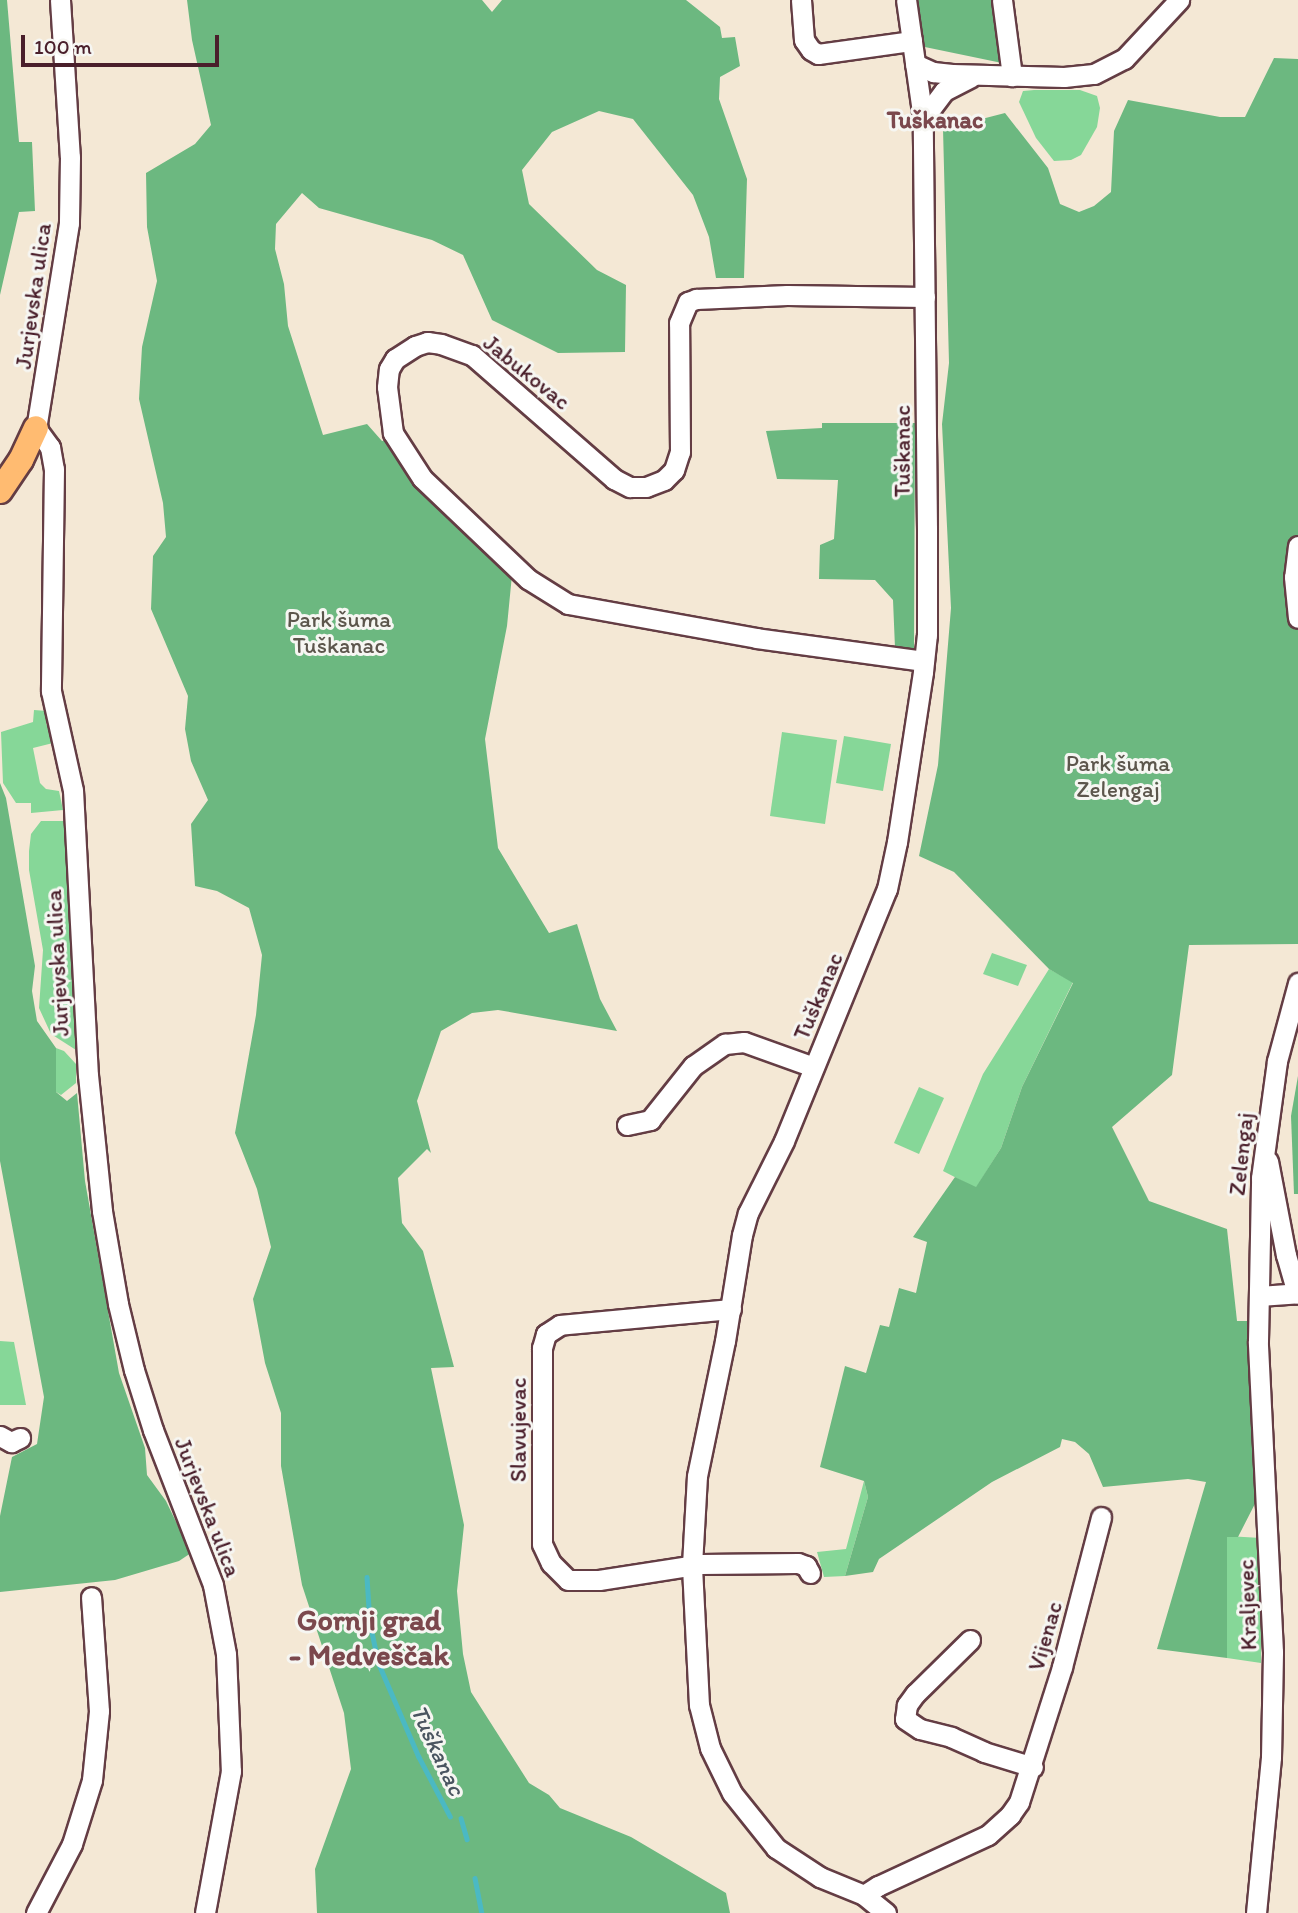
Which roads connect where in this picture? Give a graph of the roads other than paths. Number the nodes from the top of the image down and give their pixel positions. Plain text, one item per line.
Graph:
1 (60, 0) edge
2 (801, 0) edge
3 (906, 0) edge
4 (1002, 0) edge
5 (1179, 0) edge
6 (912, 41) junction
7 (915, 64) junction
8 (979, 76) junction
9 (1012, 76) junction
10 (923, 119) junction
11 (925, 297) junction
12 (36, 428) junction
13 (0, 492) edge
14 (1298, 546) edge
15 (1298, 618) edge
16 (924, 661) junction
17 (1298, 983) edge
18 (814, 1067) junction
19 (626, 1125) dead end
20 (1265, 1149) junction
21 (1297, 1293) edge
22 (1259, 1296) junction
23 (731, 1309) junction
24 (0, 1436) edge
25 (20, 1438) dead end
26 (1101, 1517) dead end
27 (692, 1565) junction
28 (810, 1573) dead end
29 (91, 1597) dead end
30 (971, 1640) dead end
31 (1032, 1767) junction
32 (864, 1895) junction
33 (36, 1913) edge
34 (205, 1913) edge
35 (886, 1913) edge
36 (1256, 1913) edge

1 - 12 street, Jurjevska ulica
2 - 6 street
3 - 6 street, Tuškanac
4 - 9 street
5 - 9 street
6 - 7 street, Tuškanac
7 - 8 street
7 - 10 street, Tuškanac
8 - 9 street
8 - 10 street
10 - 11 street, Tuškanac
11 - 16 street, Tuškanac
11 - 16 street, Jabukovac
12 - 13 main road
12 - 34 street, Jurjevska ulica
14 - 15 street
16 - 18 street, Tuškanac
17 - 20 street, Zelengaj
18 - 19 street
18 - 23 street, Tuškanac
20 - 21 street
20 - 22 street, Zelengaj
21 - 22 street
22 - 36 street, Kraljevec
23 - 27 street, Tuškanac
23 - 27 street, Slavujevac
24 - 25 street
26 - 31 street, Vijenac
27 - 28 street
27 - 32 street, Tuškanac
29 - 33 street
30 - 31 street
31 - 32 street, Vijenac
32 - 35 street, Tuškanac

